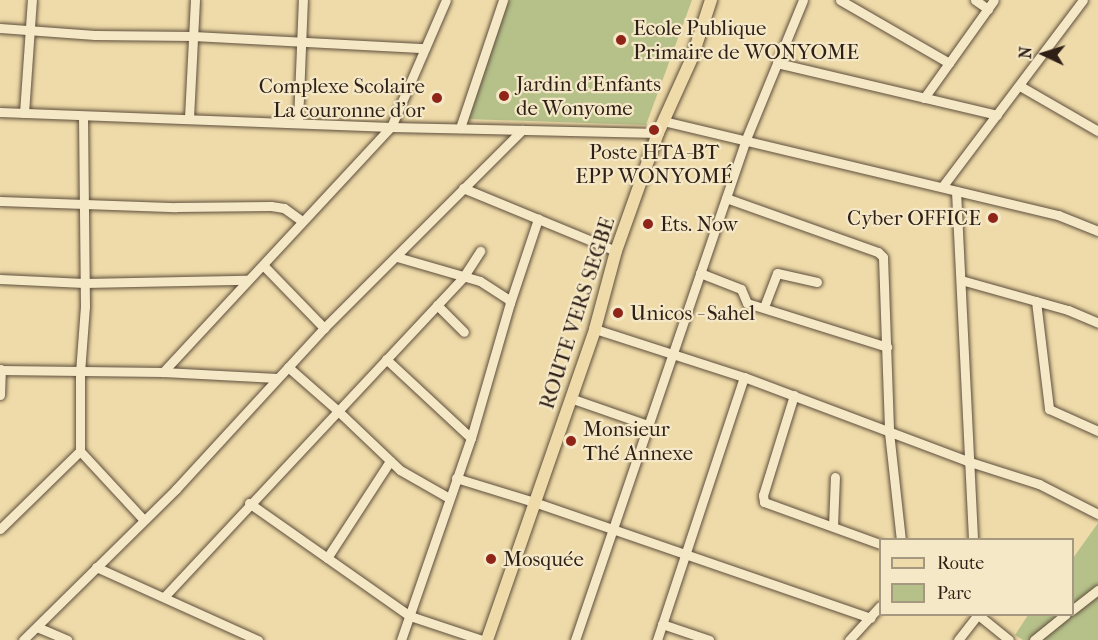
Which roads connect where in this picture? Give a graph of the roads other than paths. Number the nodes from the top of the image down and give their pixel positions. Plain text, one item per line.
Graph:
1 (32, 0) edge
2 (195, 0) edge
3 (303, 0) edge
4 (446, 0) edge
5 (503, 0) edge
6 (711, 0) edge
7 (803, 0) edge
8 (840, 0) edge
9 (975, 0) edge
10 (994, 0) edge
11 (1083, 0) edge
12 (988, 9) junction
13 (0, 28) edge
14 (32, 29) junction
15 (193, 36) junction
16 (301, 42) junction
17 (425, 48) junction
18 (777, 63) junction
19 (949, 63) junction
20 (1020, 86) junction
21 (924, 98) junction
22 (0, 112) edge
23 (24, 113) junction
24 (997, 115) junction
25 (83, 116) junction
26 (189, 118) junction
27 (663, 121) junction
28 (298, 122) junction
29 (391, 127) junction
30 (460, 128) junction
31 (522, 130) junction
32 (1098, 131) edge
33 (658, 133) junction
34 (746, 139) junction
35 (942, 187) junction
36 (463, 188) junction
37 (956, 191) junction
38 (726, 198) junction
39 (0, 201) edge
40 (84, 202) junction
41 (538, 219) junction
42 (302, 220) junction
43 (1098, 231) edge
44 (480, 251) dead end
45 (616, 251) junction
46 (397, 257) junction
47 (263, 265) junction
48 (700, 273) junction
49 (464, 276) junction
50 (0, 279) edge
51 (247, 280) junction
52 (961, 280) junction
53 (817, 282) dead end
54 (84, 283) junction
55 (1036, 301) junction
56 (510, 303) junction
57 (437, 304) junction
58 (765, 307) junction
59 (1098, 323) edge
60 (324, 328) junction
61 (595, 329) junction
62 (464, 332) dead end
63 (886, 347) junction
64 (673, 354) junction
65 (386, 359) junction
66 (288, 367) junction
67 (1, 370) edge
68 (163, 372) junction
69 (80, 373) junction
70 (744, 377) junction
71 (277, 378) junction
72 (0, 395) edge
73 (794, 395) junction
74 (570, 398) junction
75 (1037, 404) dead end
76 (1049, 409) junction
77 (337, 410) junction
78 (648, 425) junction
79 (1098, 431) edge
80 (889, 432) junction
81 (471, 438) junction
82 (80, 451) junction
83 (390, 461) junction
84 (968, 461) junction
85 (835, 477) dead end
86 (456, 478) junction
87 (449, 498) junction
88 (534, 501) junction
89 (249, 503) junction
90 (1098, 514) edge
91 (143, 519) junction
92 (833, 525) junction
93 (0, 529) edge
94 (614, 529) junction
95 (900, 538) edge
96 (973, 538) edge
97 (879, 544) edge
98 (685, 554) junction
99 (327, 558) junction
100 (96, 567) junction
101 (1098, 590) edge
102 (164, 597) junction
103 (879, 607) edge
104 (1074, 608) edge
105 (410, 616) junction
106 (977, 616) edge
107 (979, 616) edge
108 (1065, 616) edge
109 (871, 618) junction
110 (662, 624) junction
111 (37, 627) junction
112 (239, 637) edge
113 (23, 640) edge
114 (67, 640) edge
115 (258, 640) edge
116 (401, 640) edge
117 (482, 640) edge
118 (487, 640) edge
119 (575, 640) edge
120 (657, 640) edge
121 (709, 640) edge
122 (849, 640) edge
123 (958, 640) edge
124 (1009, 640) edge
125 (1034, 640) edge

1 - 14 street
2 - 15 street
3 - 16 street
4 - 17 street
5 - 30 street
6 - 27 main road, ROUTE VERS SEGBE
7 - 18 street
8 - 19 street
9 - 12 street
10 - 12 street
11 - 20 street
12 - 19 street
13 - 14 street
14 - 15 street
14 - 23 street
15 - 16 street
15 - 26 street
16 - 17 street
16 - 28 street
17 - 29 street
18 - 21 street
18 - 34 street
19 - 21 street
20 - 24 street
20 - 32 street
21 - 24 street
22 - 23 street
23 - 25 street
24 - 35 street
25 - 26 street
25 - 40 street
26 - 28 street
27 - 33 main road, ROUTE VERS SEGBE
27 - 34 street
28 - 29 street
29 - 30 street
29 - 42 street
30 - 31 street
31 - 33 street
31 - 36 street
33 - 45 main road, ROUTE VERS SEGBE
34 - 35 street
34 - 38 street
35 - 37 street
36 - 41 street
36 - 46 street
37 - 43 street
37 - 52 street
38 - 48 street
38 - 63 street
39 - 40 street
40 - 42 street
40 - 54 street
41 - 45 street
41 - 56 street
42 - 47 street
44 - 49 street
45 - 61 main road, ROUTE VERS SEGBE
46 - 49 street
46 - 60 street
47 - 51 street
47 - 60 street
48 - 58 street
48 - 64 street
49 - 56 street
49 - 57 street
50 - 54 street
51 - 54 street
51 - 68 street
52 - 55 street
52 - 84 street
53 - 58 street
54 - 69 street
55 - 59 street
55 - 76 street
56 - 81 street
57 - 62 street
57 - 65 street
58 - 63 street
60 - 66 street
61 - 64 street
61 - 74 main road, ROUTE VERS SEGBE
63 - 80 street
64 - 70 street
64 - 78 street
65 - 77 street
65 - 81 street
66 - 71 street
66 - 77 street
67 - 69 street
67 - 72 street
68 - 69 street
68 - 71 street
69 - 82 street
70 - 73 street
70 - 98 street
71 - 91 street
73 - 80 street
73 - 92 street
74 - 78 street
74 - 88 main road, ROUTE VERS SEGBE
75 - 76 street
76 - 79 street
77 - 83 street
77 - 89 street
78 - 94 street
80 - 84 street
80 - 95 street
81 - 86 street
82 - 91 street
82 - 93 street
83 - 87 street
83 - 99 street
84 - 90 street
84 - 96 street
85 - 92 street
86 - 87 street
86 - 88 street
87 - 105 street
88 - 94 street
88 - 118 main road, ROUTE VERS SEGBE
89 - 99 street
89 - 102 street
91 - 100 street
92 - 97 street
94 - 98 street
94 - 119 street
98 - 109 street
98 - 110 street
99 - 105 street
100 - 102 street
100 - 111 street
101 - 104 street
102 - 112 street
103 - 109 street
105 - 116 street
105 - 117 street
106 - 123 street
107 - 124 street
108 - 125 street
109 - 122 street
110 - 120 street
110 - 121 street
111 - 113 street
111 - 114 street
112 - 115 street

